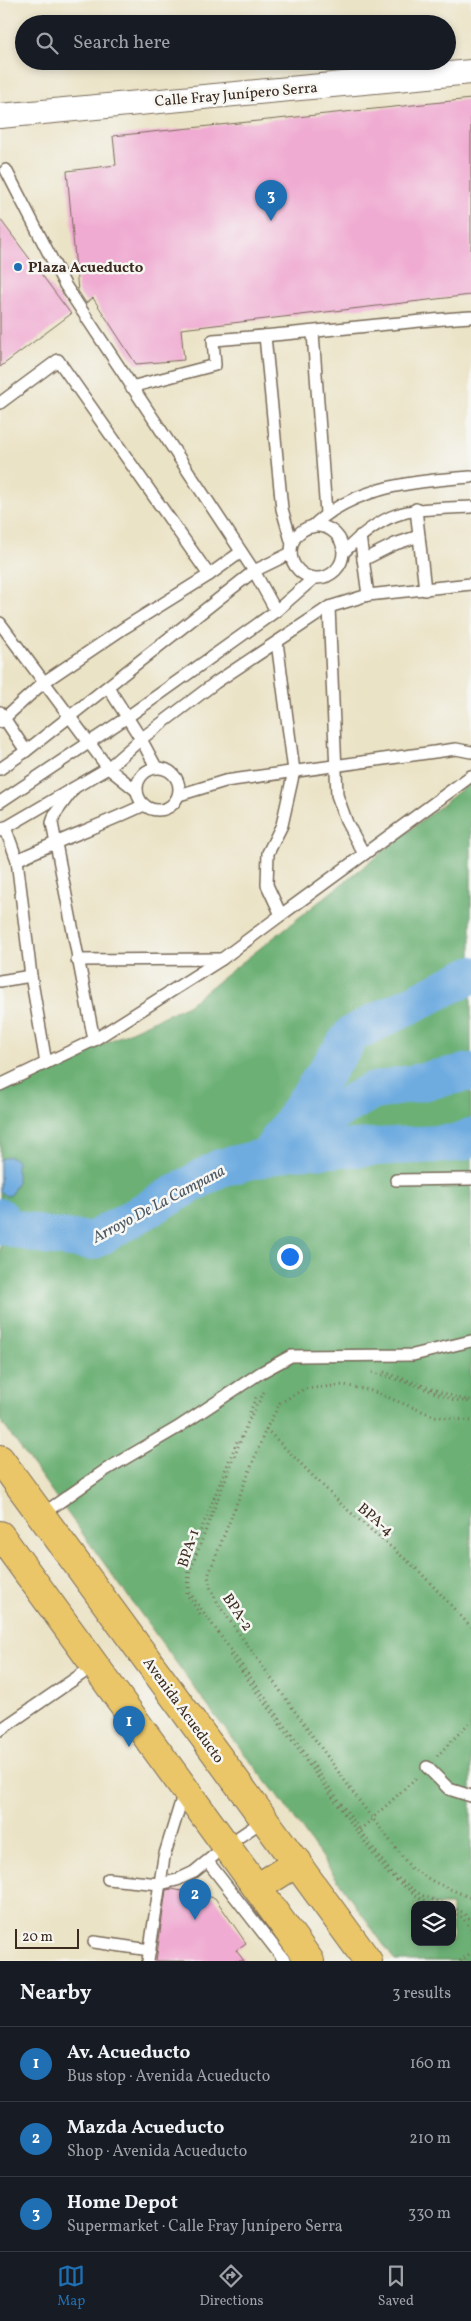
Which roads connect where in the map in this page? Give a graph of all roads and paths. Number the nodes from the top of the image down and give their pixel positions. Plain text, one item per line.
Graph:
1 (471, 72) edge
2 (0, 116) edge
3 (6, 170) dead end
4 (471, 317) edge
5 (313, 333) junction
6 (265, 336) junction
7 (131, 387) junction
8 (0, 403) edge
9 (471, 477) edge
10 (471, 507) edge
11 (416, 510) junction
12 (326, 513) junction
13 (312, 527) junction
14 (360, 536) junction
15 (419, 536) junction
16 (292, 549) junction
17 (241, 552) junction
18 (344, 552) junction
19 (363, 560) junction
20 (254, 571) junction
21 (209, 574) junction
22 (314, 578) junction
23 (471, 584) edge
24 (425, 590) junction
25 (368, 595) junction
26 (329, 606) junction
27 (276, 612) junction
28 (0, 623) edge
29 (278, 642) junction
30 (44, 682) junction
31 (108, 687) junction
32 (2, 718) edge
33 (69, 718) junction
34 (126, 718) junction
35 (141, 739) junction
36 (90, 743) junction
37 (26, 751) junction
38 (471, 752) edge
39 (335, 764) junction
40 (156, 767) junction
41 (108, 768) junction
42 (0, 769) edge
43 (294, 771) junction
44 (471, 776) edge
45 (77, 784) junction
46 (137, 791) junction
47 (179, 795) junction
48 (0, 802) edge
49 (144, 805) junction
50 (3, 829) edge
51 (56, 841) junction
52 (364, 854) junction
53 (17, 860) junction
54 (282, 915) junction
55 (222, 959) junction
56 (77, 960) junction
57 (31, 976) junction
58 (0, 981) edge
59 (94, 1040) junction
60 (46, 1063) junction
61 (0, 1085) edge
62 (471, 1179) edge
63 (396, 1180) dead end
64 (471, 1340) edge
65 (364, 1368) dead end
66 (471, 1401) edge
67 (471, 1421) edge
68 (266, 1429) junction
69 (0, 1459) edge
70 (41, 1515) junction
71 (0, 1535) edge
72 (471, 1627) edge
73 (94, 1666) junction
74 (0, 1730) edge
75 (427, 1767) dead end
76 (184, 1790) junction
77 (471, 1796) edge
78 (266, 1819) junction
79 (217, 1853) junction
80 (298, 1862) junction
81 (108, 1879) dead end
82 (160, 1884) junction
83 (257, 1888) junction
84 (471, 1898) edge
85 (425, 1901) edge
86 (437, 1901) edge
87 (456, 1910) edge
88 (456, 1914) edge
89 (471, 1920) edge
90 (471, 1929) edge
91 (94, 1942) dead end
92 (471, 1953) edge
93 (149, 1955) edge
94 (285, 1961) edge
95 (310, 1961) edge
96 (368, 1961) edge
97 (460, 1961) edge

1 - 2 street, Calle Fray Junípero Serra
3 - 7 lane
4 - 5 lane
5 - 6 lane
5 - 12 lane
6 - 7 lane
6 - 16 lane
7 - 17 lane
8 - 21 lane
9 - 12 lane
10 - 11 lane
11 - 14 lane
11 - 15 lane
12 - 13 lane
13 - 16 lane
13 - 18 lane
14 - 18 lane
14 - 19 lane
15 - 19 lane
15 - 24 lane
16 - 20 lane
16 - 22 lane
17 - 20 lane
17 - 21 lane
18 - 22 lane
19 - 25 lane
20 - 27 lane
20 - 31 lane
21 - 30 lane
22 - 27 lane
23 - 24 lane
24 - 25 lane
25 - 26 lane
26 - 29 lane
26 - 39 lane
27 - 34 lane
28 - 30 lane
29 - 35 lane
29 - 43 lane
30 - 32 lane
30 - 33 lane
31 - 33 lane
31 - 34 lane
32 - 37 lane
33 - 36 lane
33 - 37 lane
34 - 35 lane
34 - 36 lane
35 - 40 lane
35 - 41 lane
36 - 41 lane
36 - 48 lane
37 - 42 lane
38 - 39 lane
39 - 43 lane
39 - 52 lane
40 - 46 lane
40 - 47 lane
41 - 45 lane
41 - 46 lane
43 - 47 lane
43 - 54 lane
44 - 52 lane
45 - 50 lane
45 - 51 lane
46 - 49 lane
47 - 49 lane
49 - 51 lane
50 - 53 lane
51 - 53 lane
51 - 56 lane
52 - 54 lane
53 - 57 lane
54 - 55 lane
55 - 56 lane
55 - 59 lane
56 - 59 lane
57 - 58 lane
57 - 60 lane
59 - 60 lane
60 - 61 lane
62 - 63 lane
64 - 70 lane
65 - 66 path
67 - 68 path, BPA-2
68 - 72 path, BPA-4
68 - 84 path, BPA-2
69 - 70 main road, Avenida Acueducto
70 - 78 main road, Avenida Acueducto
71 - 73 main road
73 - 74 lane
73 - 76 main road
75 - 77 lane
76 - 79 main road
76 - 82 lane
78 - 79 lane
78 - 80 main road, Avenida Acueducto
79 - 82 lane
79 - 83 main road
79 - 94 lane
80 - 83 main road
80 - 96 main road, Avenida Acueducto
81 - 82 lane
82 - 93 lane
83 - 95 main road
85 - 86 path, BPA-1
87 - 89 path
88 - 90 path
91 - 93 lane
92 - 97 path

